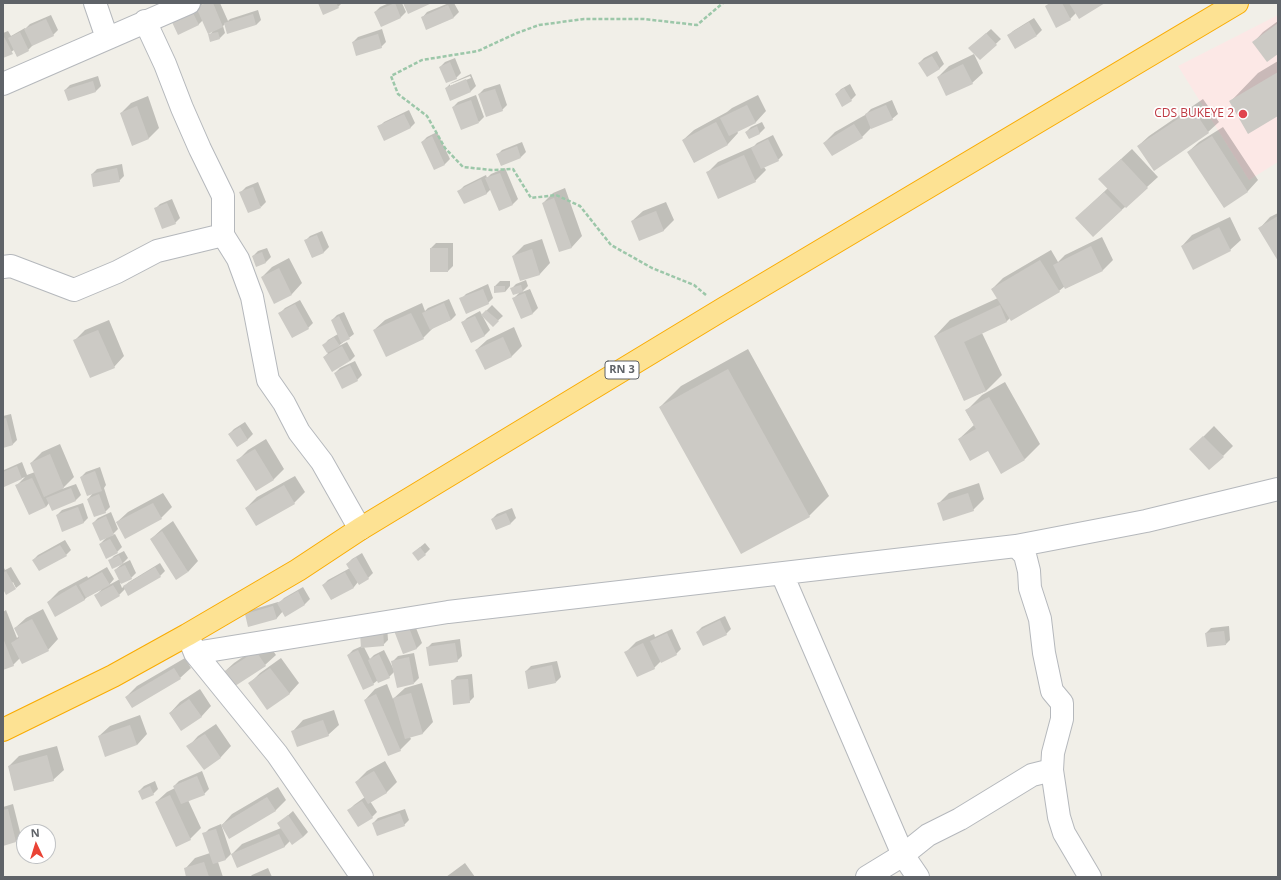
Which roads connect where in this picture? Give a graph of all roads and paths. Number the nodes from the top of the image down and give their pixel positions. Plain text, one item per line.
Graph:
1 (95, 3) edge
2 (189, 3) edge
3 (723, 3) edge
4 (1237, 3) edge
5 (145, 22) junction
6 (107, 38) junction
7 (3, 84) edge
8 (223, 235) junction
9 (3, 267) edge
10 (723, 309) junction
11 (1278, 489) edge
12 (360, 529) junction
13 (1016, 546) junction
14 (782, 574) junction
15 (191, 644) junction
16 (3, 730) edge
17 (1052, 770) junction
18 (903, 855) junction
19 (362, 877) edge
20 (867, 877) edge
21 (918, 877) edge
22 (1090, 877) edge

1 - 6 street
2 - 5 street
3 - 10 path
4 - 10 highway, RN 3
5 - 6 street
5 - 8 street
6 - 7 street
8 - 9 street
8 - 12 street
10 - 12 highway, RN 3
11 - 13 street
12 - 15 highway, RN 3
13 - 14 street
13 - 17 street
14 - 15 street
14 - 18 street
15 - 16 highway, RN 3
15 - 19 street
17 - 18 street
17 - 22 street
18 - 20 street
18 - 21 street

